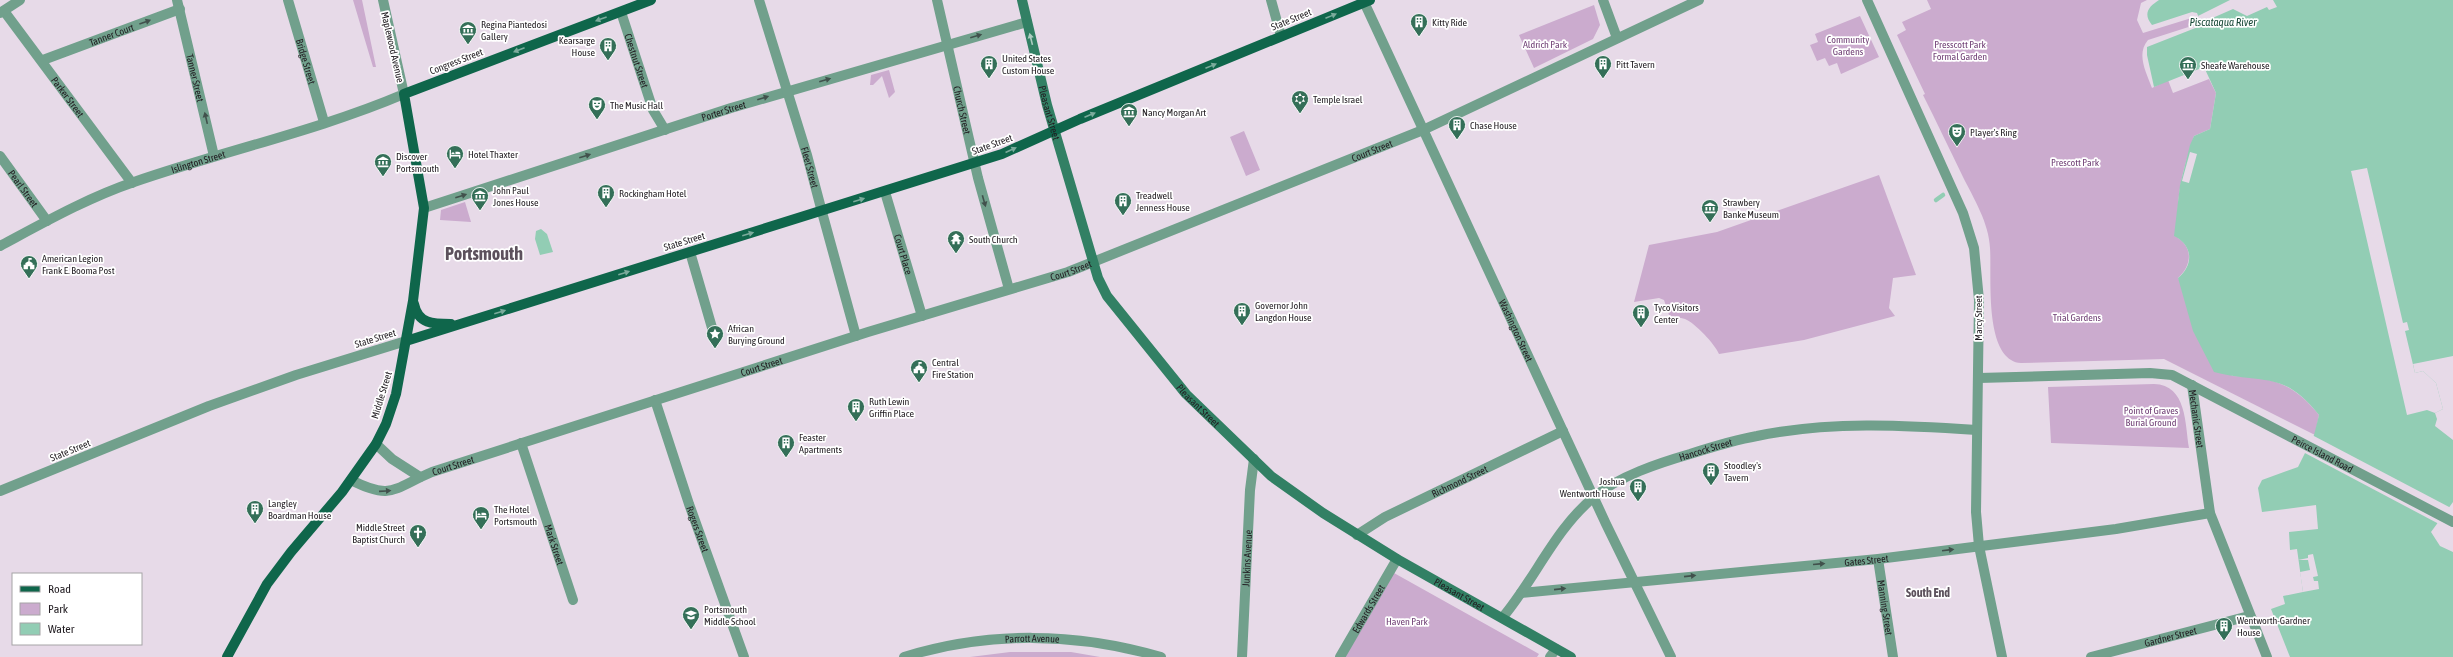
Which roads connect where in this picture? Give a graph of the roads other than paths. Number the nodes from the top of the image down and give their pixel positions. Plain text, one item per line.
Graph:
1 (20, 0) edge
2 (288, 0) edge
3 (383, 0) edge
4 (651, 0) edge
5 (759, 0) edge
6 (938, 0) edge
7 (1022, 0) edge
8 (1271, 0) edge
9 (1604, 0) edge
10 (1699, 0) edge
11 (1867, 0) edge
12 (1367, 1) edge
13 (178, 4) edge
14 (2, 12) edge
15 (621, 12) junction
16 (1027, 22) junction
17 (1281, 36) junction
18 (1618, 38) junction
19 (949, 45) junction
20 (43, 60) junction
21 (787, 91) junction
22 (404, 94) junction
23 (324, 122) junction
24 (665, 130) junction
25 (1423, 130) junction
26 (1054, 131) junction
27 (0, 156) edge
28 (214, 156) junction
29 (975, 163) junction
30 (132, 183) junction
31 (886, 192) junction
32 (424, 208) junction
33 (822, 212) junction
34 (47, 221) junction
35 (0, 246) edge
36 (690, 252) junction
37 (1092, 263) junction
38 (1009, 289) junction
39 (413, 301) junction
40 (922, 316) junction
41 (462, 324) junction
42 (856, 336) junction
43 (715, 338) dead end
44 (406, 341) junction
45 (1979, 378) junction
46 (2192, 385) junction
47 (655, 400) junction
48 (1977, 430) junction
49 (1563, 431) junction
50 (522, 443) junction
51 (376, 444) junction
52 (1254, 459) junction
53 (420, 477) junction
54 (351, 480) junction
55 (0, 491) edge
56 (1594, 496) junction
57 (2210, 513) junction
58 (2453, 522) edge
59 (1357, 535) junction
60 (1979, 546) junction
61 (1396, 559) junction
62 (1878, 559) junction
63 (1635, 582) junction
64 (1521, 593) junction
65 (572, 600) dead end
66 (2249, 616) junction
67 (1503, 617) junction
68 (1553, 653) edge
69 (227, 657) edge
70 (744, 657) edge
71 (904, 657) edge
72 (1161, 657) edge
73 (1242, 657) edge
74 (1340, 657) edge
75 (1571, 657) edge
76 (1672, 657) edge
77 (1893, 657) edge
78 (2002, 657) edge
79 (2091, 657) edge
80 (2267, 657) edge

1 - 14 street
2 - 23 street, Bridge Street
3 - 22 street, Maplewood Avenue
4 - 15 main road, Congress Street
5 - 21 street, Fleet Street
6 - 19 street, Church Street
7 - 16 main road, Pleasant Street
8 - 17 street
9 - 18 street
10 - 18 street, Court Street
11 - 45 street, Marcy Street
17 -> 12 main road, State Street
12 - 25 street, Washington Street
20 -> 13 street, Tanner Court
28 -> 13 street, Tanner Street
14 - 20 street, Parker Street
15 -> 22 main road, Congress Street
15 - 24 street, Chestnut Street
19 -> 16 street, Porter Street
26 -> 16 main road, Pleasant Street
26 -> 17 main road, State Street
18 - 25 street, Court Street
21 -> 19 street, Porter Street
19 - 29 street, Church Street
20 - 30 street, Parker Street
24 -> 21 street, Porter Street
21 - 33 street, Fleet Street
22 - 23 street, Islington Street
22 - 32 main road, Middle Street
23 - 28 street, Islington Street
32 -> 24 street, Porter Street
25 - 37 street, Court Street
25 - 49 street, Washington Street
29 -> 26 main road, State Street
26 - 37 main road, Pleasant Street
27 - 34 street, Pearl Street
28 - 30 street, Islington Street
29 - 31 main road, State Street
29 -> 38 street, Church Street
30 - 34 street, Islington Street
33 -> 31 main road, State Street
31 - 40 street, Court Place
32 - 39 main road, Middle Street
36 -> 33 main road, State Street
33 - 42 street, Fleet Street
34 - 35 street, Islington Street
41 -> 36 main road, State Street
36 - 43 street
37 - 38 street, Court Street
37 - 52 main road, Pleasant Street
38 - 40 street, Court Street
39 - 41 main road
39 - 44 main road, Middle Street
40 - 42 street, Court Street
41 - 44 main road, State Street
42 - 47 street, Court Street
44 - 51 main road, Middle Street
44 - 55 street, State Street
45 - 46 street, Mechanic Street
45 - 48 street, Marcy Street
46 - 57 street, Mechanic Street
46 - 58 street, Peirce Island Road
47 - 50 street, Court Street
47 - 70 street, Rogers Street
48 - 56 street, Hancock Street
48 - 60 street, Marcy Street
49 - 56 street, Washington Street
49 - 59 street, Richmond Street
50 - 53 street, Court Street
50 - 65 street, Mark Street
51 - 53 street, Court Street
51 - 54 main road, Middle Street
52 - 59 main road, Pleasant Street
52 - 73 street, Junkins Avenue
54 -> 53 street, Court Street
54 - 69 main road, Middle Street
56 - 63 street, Washington Street
56 - 64 street, Hancock Street
57 - 60 street, Gates Street
57 - 66 street, Mechanic Street
59 - 61 main road, Pleasant Street
62 -> 60 street, Gates Street
60 - 78 street, Marcy Street
61 - 67 main road, Pleasant Street
61 - 74 street, Edwards Street
63 -> 62 street, Gates Street
62 - 77 street, Manning Street
64 -> 63 street, Gates Street
63 - 76 street, Washington Street
64 - 67 street, Hancock Street
66 - 79 street, Gardner Street
66 - 80 street, Mechanic Street
67 - 68 main road, Pleasant Street
68 - 75 main road, Pleasant Street
71 - 72 street, Parrott Avenue

